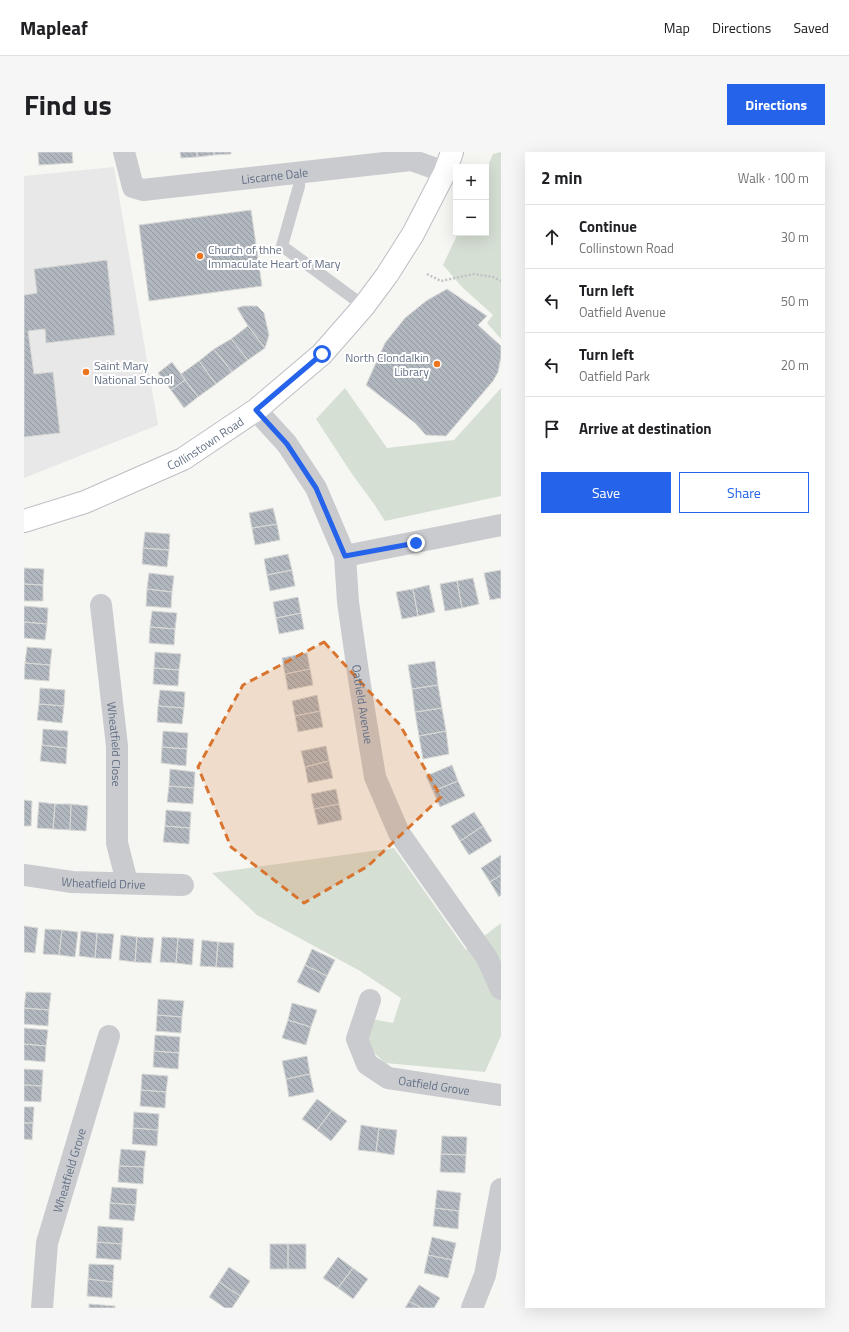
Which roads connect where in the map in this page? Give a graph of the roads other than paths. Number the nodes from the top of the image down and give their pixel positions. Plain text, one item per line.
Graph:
1 (452, 152) edge
2 (125, 154) edge
3 (445, 172) junction
4 (298, 173) junction
5 (364, 306) junction
6 (256, 410) junction
7 (24, 521) edge
8 (501, 525) edge
9 (345, 556) junction
10 (101, 605) dead end
11 (24, 875) edge
12 (127, 882) junction
13 (183, 885) dead end
14 (501, 988) edge
15 (370, 1000) dead end
16 (109, 1036) dead end
17 (501, 1095) edge
18 (501, 1189) edge
19 (42, 1308) edge
20 (472, 1308) edge

1 - 3 street, Collinstown Road
2 - 4 street, Liscarne Dale
3 - 4 street, Liscarne Dale
3 - 5 street, Collinstown Road
4 - 5 lane
5 - 6 street, Collinstown Road
6 - 7 street, Collinstown Road
6 - 9 street, Oatfield Avenue
8 - 9 street
9 - 14 street, Oatfield Avenue
10 - 12 street, Wheatfield Close
11 - 12 street, Wheatfield Drive
12 - 13 street, Wheatfield Drive
15 - 17 street, Oatfield Grove
16 - 19 street, Wheatfield Grove
18 - 20 street

